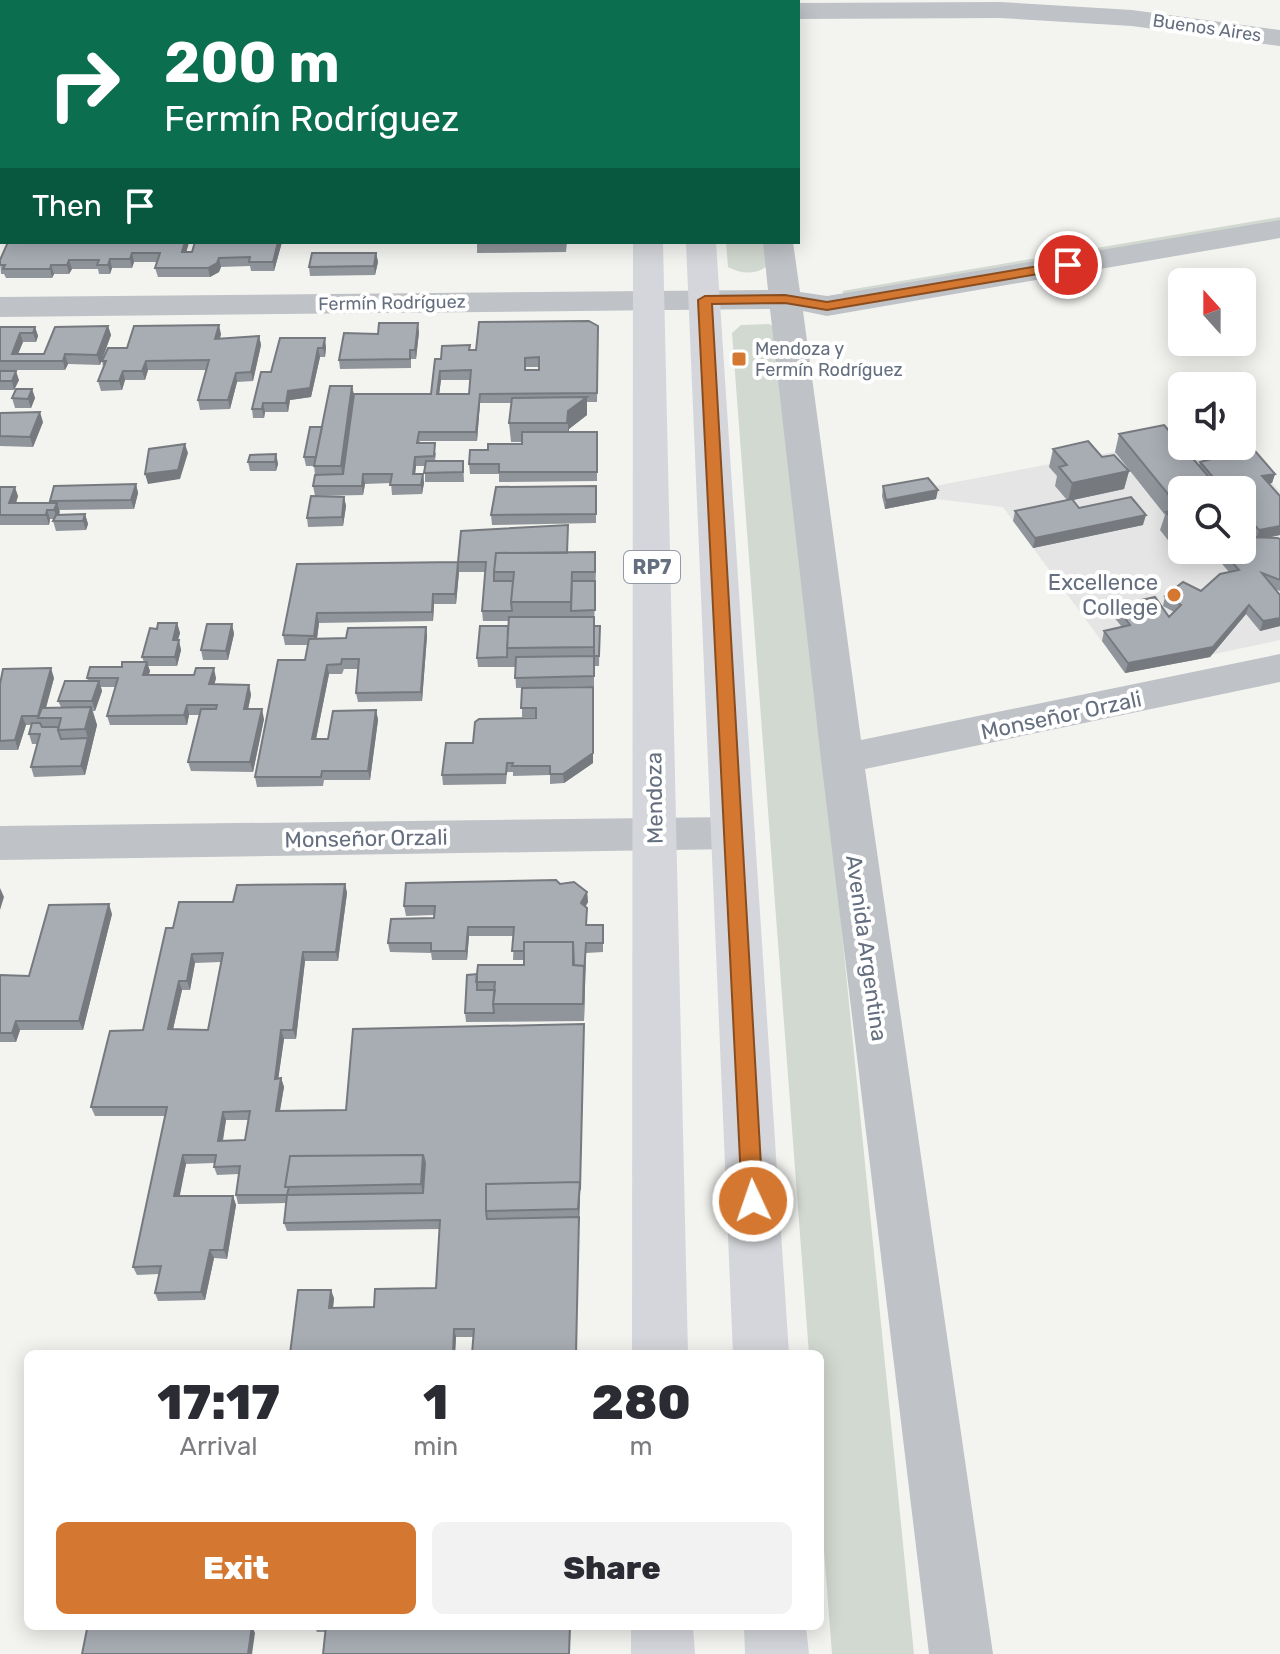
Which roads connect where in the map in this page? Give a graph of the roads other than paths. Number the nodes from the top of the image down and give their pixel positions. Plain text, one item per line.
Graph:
1 (1132, 9) edge
2 (800, 11) edge
3 (1280, 38) edge
4 (1280, 214) edge
5 (1280, 229) edge
6 (648, 244) edge
7 (701, 244) edge
8 (778, 244) edge
9 (785, 299) junction
10 (705, 300) junction
11 (649, 301) junction
12 (0, 307) edge
13 (1280, 668) edge
14 (842, 759) junction
15 (733, 833) junction
16 (655, 834) junction
17 (0, 843) edge
18 (660, 1350) edge
19 (761, 1350) edge
20 (662, 1630) edge
21 (775, 1630) edge
22 (663, 1654) edge
23 (777, 1654) edge
24 (961, 1654) edge

1 - 2 street, Buenos Aires
1 - 3 street, Buenos Aires
4 - 9 street, Fermín Rodríguez
5 - 9 street, Fermín Rodríguez
6 - 11 main road, Mendoza / RP7
7 - 10 main road
8 - 9 street, Avenida Argentina
9 - 10 street, Fermín Rodríguez
9 - 14 street, Avenida Argentina
10 - 11 street, Fermín Rodríguez
10 - 15 main road
11 - 12 street, Fermín Rodríguez
11 - 16 main road, Mendoza / RP7
13 - 14 street, Monseñor Orzali
14 - 24 street, Avenida Argentina
15 - 16 street, Monseñor Orzali
15 - 19 main road
16 - 17 street, Monseñor Orzali
16 - 18 main road, Mendoza / RP7
20 - 22 main road
21 - 23 main road

